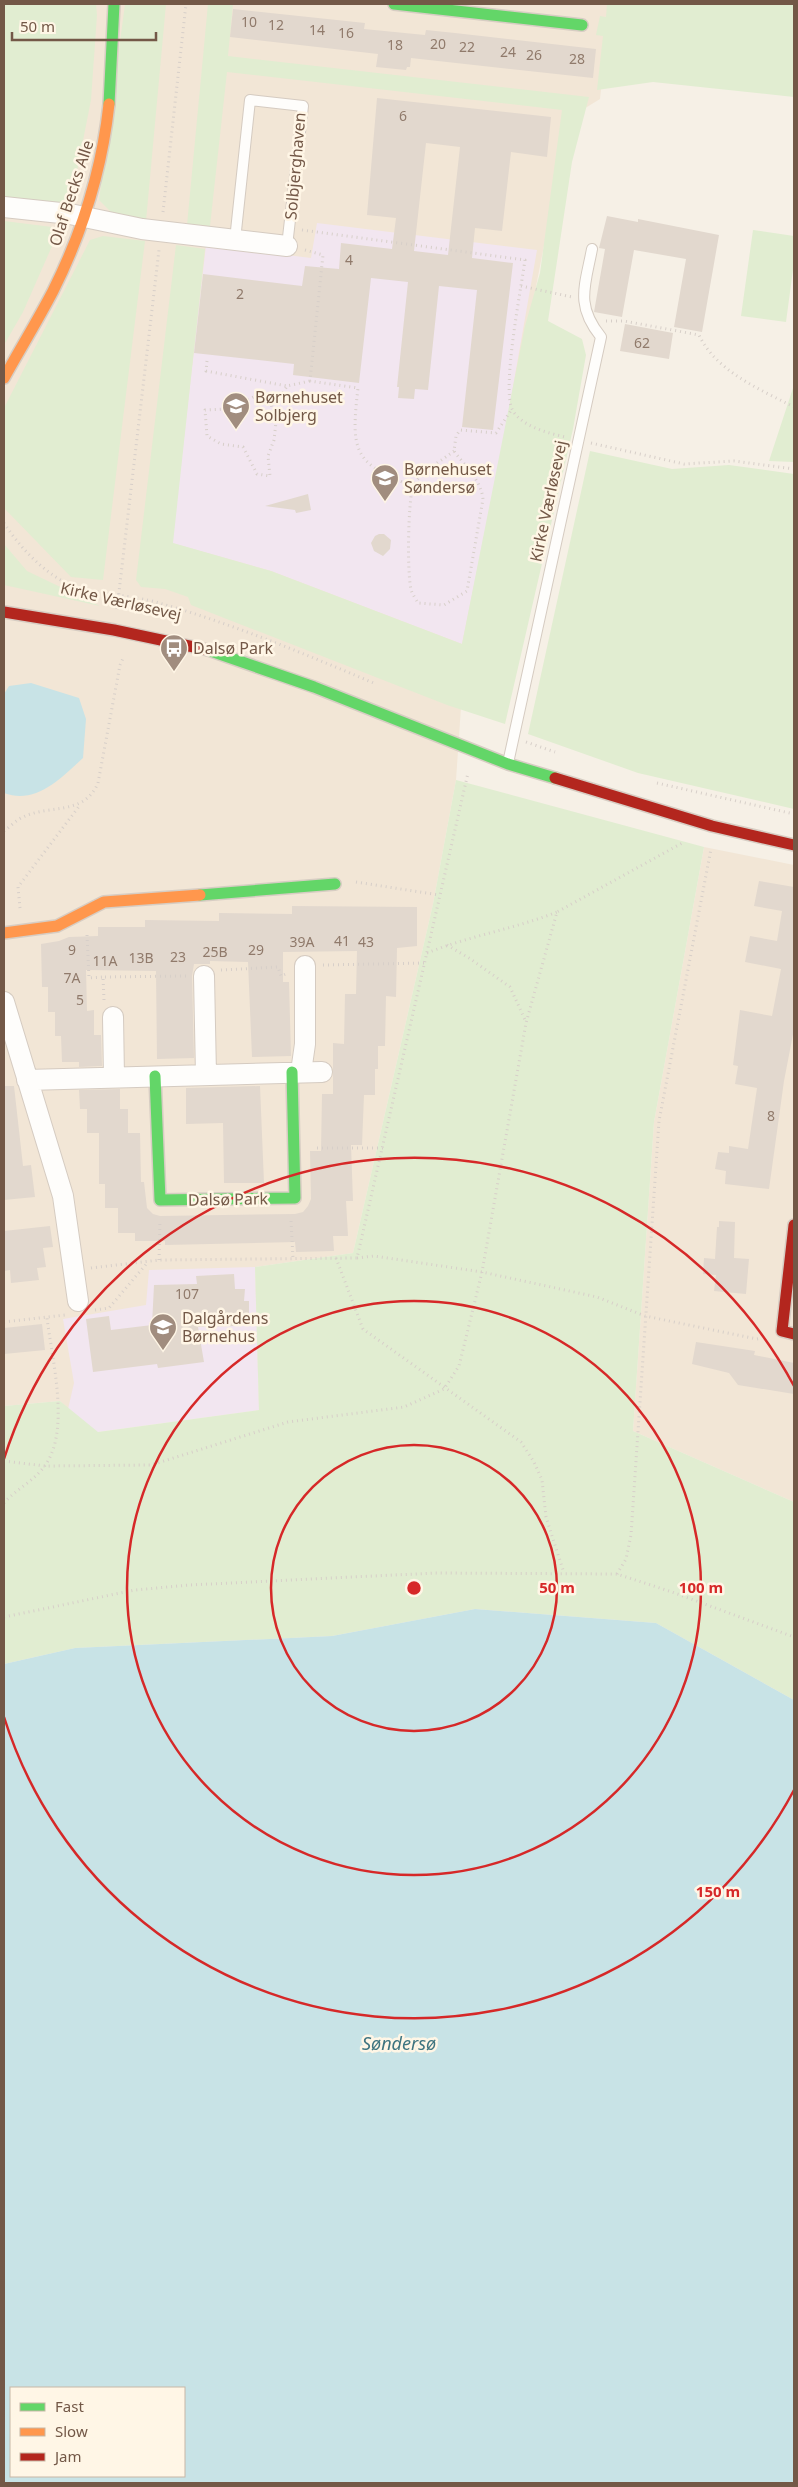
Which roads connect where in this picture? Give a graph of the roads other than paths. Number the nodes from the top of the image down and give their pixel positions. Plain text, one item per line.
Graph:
1 (114, 4) edge
2 (394, 4) edge
3 (399, 4) edge
4 (582, 25) dead end
5 (4, 207) edge
6 (84, 218) junction
7 (288, 237) joint
8 (235, 240) junction
9 (592, 249) dead end
10 (4, 378) edge
11 (4, 612) edge
12 (192, 635) dead end
13 (254, 666) junction
14 (508, 764) junction
15 (794, 846) edge
16 (335, 884) road end
17 (4, 933) edge
18 (304, 966) road end
19 (204, 976) road end
20 (4, 1002) edge
21 (113, 1016) road end
22 (297, 1072) junction
23 (322, 1072) dead end
24 (206, 1075) junction
25 (155, 1076) junction
26 (114, 1078) junction
27 (27, 1080) junction
28 (794, 1225) edge
29 (79, 1307) road end
30 (794, 1334) edge

1 - 6 street, Olaf Becks Alle
2 - 3 street
3 - 4 street
5 - 6 street
6 - 8 street
6 - 10 street, Olaf Becks Alle
7 - 8 street
7 - 8 lane, Solbjerghaven
9 - 14 lane, Kirke Værløsevej
11 - 13 street, Kirke Værløsevej
12 - 13 street, Kirke Værløsevej
13 - 14 street, Kirke Værløsevej
14 - 15 street, Kirke Værløsevej
16 - 17 street
18 - 22 street, Dalsø Park
19 - 24 street
20 - 27 street
21 - 26 street
22 - 23 street
22 - 24 street
22 - 25 street, Dalsø Park
24 - 25 street
25 - 26 street
26 - 27 street
27 - 29 street
28 - 30 street

